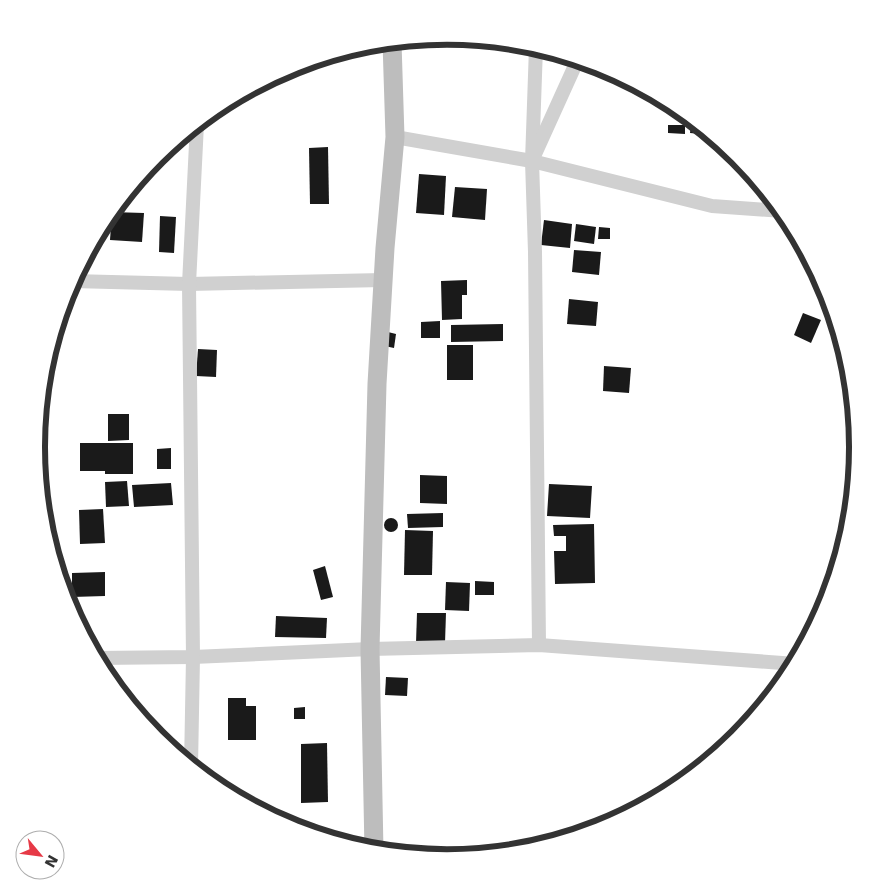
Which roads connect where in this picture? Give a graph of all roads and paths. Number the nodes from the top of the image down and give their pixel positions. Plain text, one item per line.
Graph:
1 (392, 49) edge
2 (536, 55) edge
3 (575, 66) edge
4 (197, 133) edge
5 (395, 137) junction
6 (532, 161) junction
7 (773, 210) edge
8 (383, 280) junction
9 (81, 281) edge
10 (189, 284) junction
11 (539, 645) junction
12 (370, 649) junction
13 (105, 658) edge
14 (193, 658) junction
15 (787, 663) edge
16 (192, 759) edge
17 (374, 843) edge

1 - 5 main road
2 - 6 street
3 - 6 street
4 - 10 street
5 - 6 street
5 - 8 main road
6 - 7 street
6 - 11 street
8 - 10 street
8 - 12 main road
9 - 10 street
10 - 14 street
11 - 12 street
11 - 15 street
12 - 14 street
12 - 17 main road
13 - 14 street
14 - 16 street

